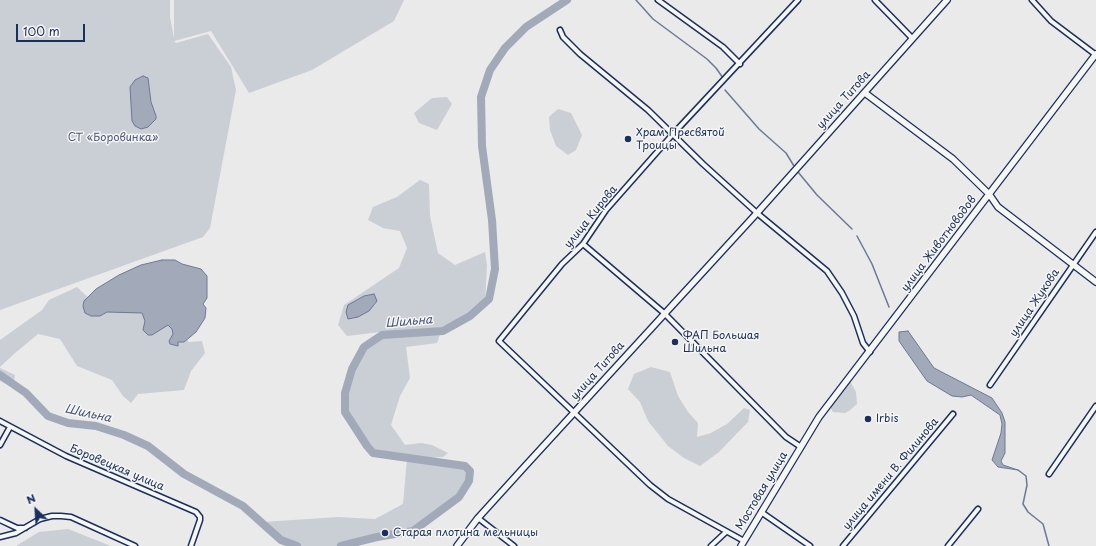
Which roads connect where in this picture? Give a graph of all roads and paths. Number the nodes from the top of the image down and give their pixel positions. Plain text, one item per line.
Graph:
1 (658, 0) edge
2 (798, 0) edge
3 (875, 0) edge
4 (947, 0) edge
5 (1032, 0) edge
6 (560, 30) dead end
7 (912, 38) junction
8 (1096, 55) edge
9 (740, 64) junction
10 (864, 93) junction
11 (673, 134) junction
12 (989, 194) junction
13 (757, 213) junction
14 (1096, 232) edge
15 (584, 244) junction
16 (1072, 264) junction
17 (1096, 282) edge
18 (664, 313) junction
19 (870, 352) junction
20 (990, 385) dead end
21 (1096, 406) edge
22 (574, 412) junction
23 (953, 414) dead end
24 (0, 421) edge
25 (10, 427) junction
26 (0, 445) edge
27 (801, 447) junction
28 (1049, 474) dead end
29 (978, 509) dead end
30 (761, 512) junction
31 (478, 518) junction
32 (0, 520) edge
33 (25, 528) junction
34 (726, 532) junction
35 (0, 537) edge
36 (804, 542) junction
37 (742, 544) edge
38 (135, 546) edge
39 (191, 546) edge
40 (457, 546) edge
41 (514, 546) edge
42 (711, 546) edge
43 (801, 546) edge
44 (810, 546) edge
45 (844, 546) edge
46 (948, 546) edge

1 - 9 street
2 - 9 street, улица Кирова
3 - 7 street
4 - 7 street, улица Титова
5 - 8 street
6 - 11 street
7 - 10 street, улица Титова
8 - 12 street, улица Животноводов
9 - 11 street, улица Кирова
10 - 12 street
10 - 13 street, улица Титова
11 - 13 street
11 - 15 street, улица Кирова
12 - 16 street
12 - 19 street, улица Животноводов
13 - 18 street, улица Титова
13 - 19 street
14 - 16 street, улица Жукова
15 - 18 street
15 - 22 street, улица Кирова
16 - 17 street
16 - 20 street, улица Жукова
18 - 22 street, улица Титова
18 - 27 street
19 - 27 street, улица Животноводов
21 - 28 street
22 - 31 street, улица Титова
22 - 34 street
23 - 45 street, улица имени В. Филинова
24 - 25 street, Боровецкая улица
25 - 26 street
25 - 39 street, Боровецкая улица
27 - 30 street, Мостовая улица
29 - 46 street
30 - 36 street
30 - 37 street, Мостовая улица
31 - 40 street, улица Титова
31 - 41 street
32 - 33 street
33 - 35 street
33 - 38 street
34 - 37 street
34 - 42 street, Мостовая улица
36 - 43 street
36 - 44 street

